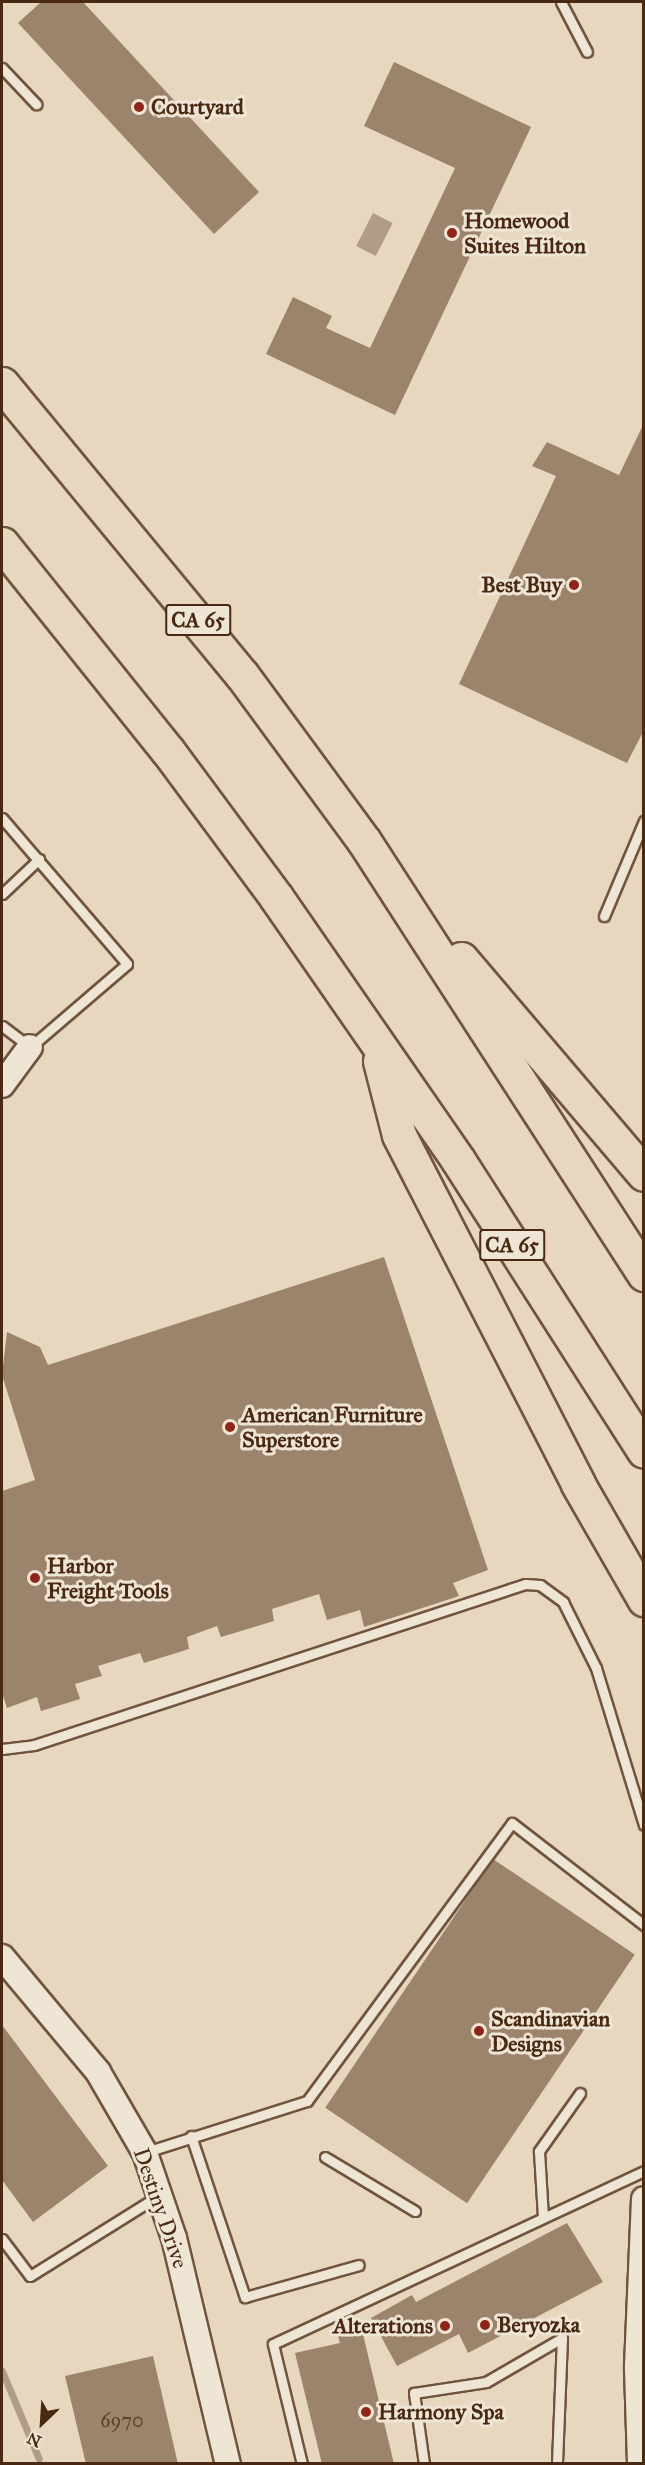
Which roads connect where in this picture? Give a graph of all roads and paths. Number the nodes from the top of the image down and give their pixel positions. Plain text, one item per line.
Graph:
1 (561, 2) edge
2 (587, 52) dead end
3 (2, 68) edge
4 (36, 104) dead end
5 (2, 384) edge
6 (2, 544) edge
7 (2, 818) edge
8 (643, 826) edge
9 (39, 859) junction
10 (382, 866) junction
11 (2, 894) edge
12 (604, 916) dead end
13 (2, 1026) edge
14 (375, 1042) junction
15 (30, 1047) junction
16 (2, 1085) edge
17 (644, 1174) edge
18 (644, 1274) edge
19 (644, 1451) edge
20 (644, 1599) edge
21 (2, 1749) edge
22 (643, 1818) edge
23 (644, 1926) edge
24 (2, 1957) edge
25 (580, 2094) dead end
26 (191, 2136) junction
27 (145, 2152) junction
28 (325, 2157) dead end
29 (644, 2171) edge
30 (161, 2195) junction
31 (644, 2199) edge
32 (415, 2211) dead end
33 (543, 2217) junction
34 (2, 2239) edge
35 (359, 2265) dead end
36 (641, 2430) edge
37 (228, 2463) edge
38 (302, 2463) edge
39 (424, 2463) edge
40 (557, 2463) edge
41 (640, 2463) edge

1 - 2 lane
3 - 4 lane
5 - 10 highway, CA 65
6 - 14 highway, CA 65
7 - 9 lane
8 - 12 lane
9 - 11 lane
9 - 15 lane
10 - 17 highway
10 - 18 highway, CA 65
13 - 15 lane
14 - 19 highway, CA 65
14 - 20 highway
15 - 16 street
21 - 22 lane
23 - 26 lane
24 - 27 street, Destiny Drive
25 - 33 lane
26 - 27 lane
26 - 35 lane
27 - 30 street, Destiny Drive
28 - 32 lane
29 - 33 lane
30 - 34 lane
30 - 37 street, Destiny Drive
31 - 36 street
33 - 38 lane
36 - 41 street
39 - 40 lane

